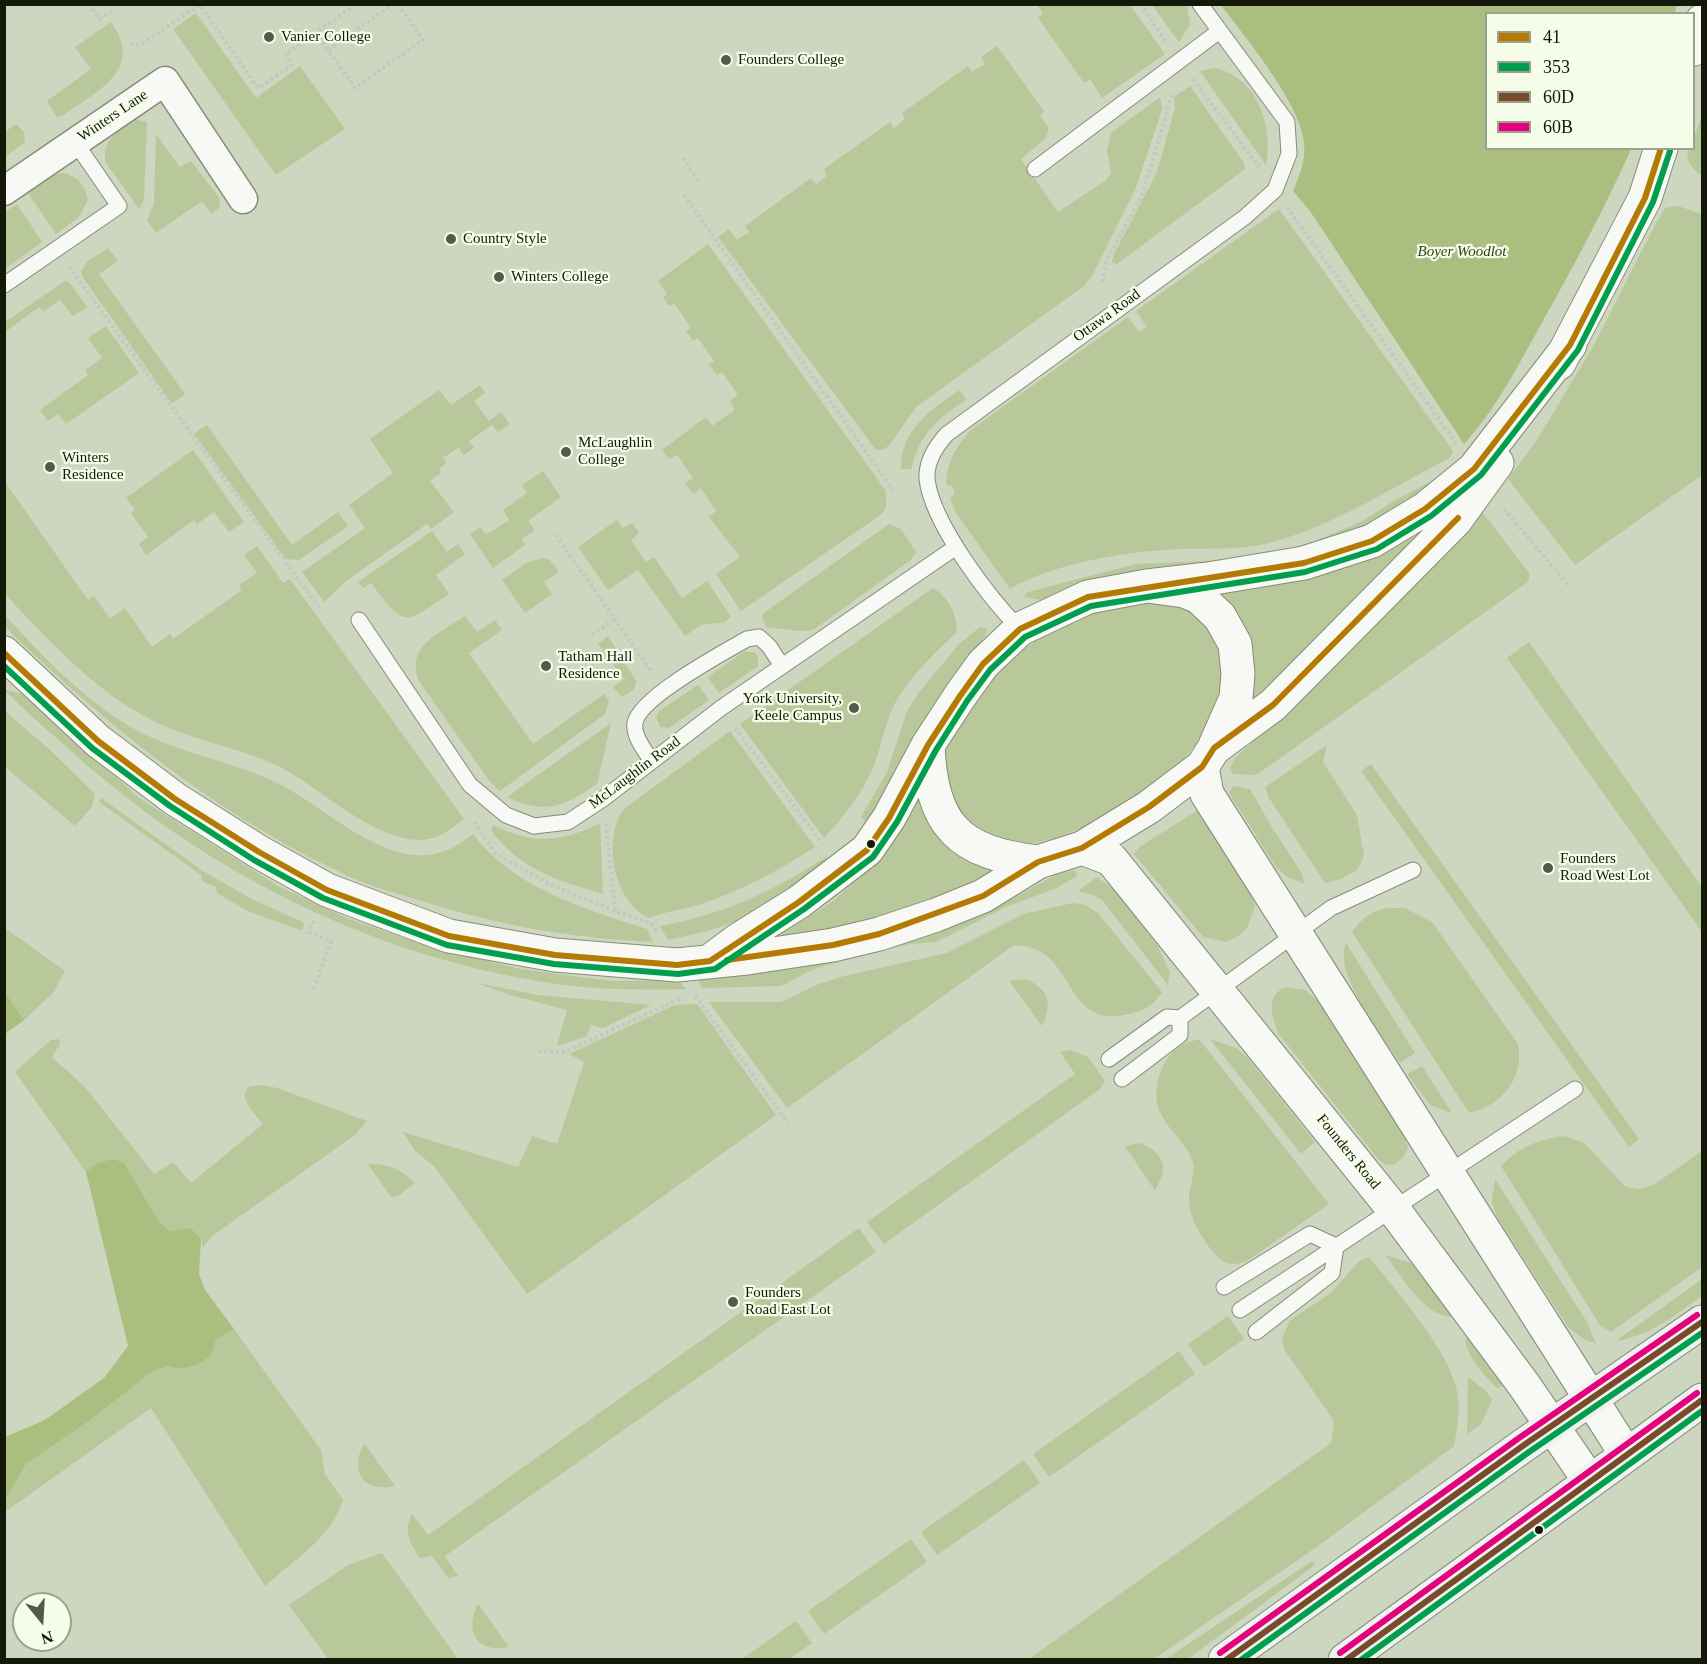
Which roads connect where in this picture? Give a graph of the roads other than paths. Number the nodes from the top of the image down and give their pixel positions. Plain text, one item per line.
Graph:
1 (1200, 4) edge
2 (1702, 21) edge
3 (1218, 32) junction
4 (1695, 46) edge
5 (75, 142) junction
6 (1660, 150) edge
7 (1035, 170) dead end
8 (4, 191) edge
9 (243, 199) dead end
10 (4, 285) edge
11 (1570, 345) junction
12 (956, 547) junction
13 (1147, 586) junction
14 (359, 620) dead end
15 (1020, 628) junction
16 (4, 653) edge
17 (782, 666) junction
18 (928, 746) junction
19 (1208, 757) junction
20 (651, 761) junction
21 (1082, 848) junction
22 (1038, 862) junction
23 (1413, 870) dead end
24 (1295, 934) junction
25 (710, 961) junction
26 (1218, 991) junction
27 (1180, 1018) junction
28 (1109, 1059) dead end
29 (1122, 1079) dead end
30 (1575, 1089) dead end
31 (1450, 1172) junction
32 (1394, 1210) junction
33 (1336, 1246) junction
34 (1224, 1287) dead end
35 (1240, 1310) dead end
36 (1702, 1322) edge
37 (1256, 1332) dead end
38 (1702, 1400) edge
39 (1591, 1401) junction
40 (1551, 1426) junction
41 (1626, 1454) junction
42 (1589, 1480) junction
43 (1226, 1659) edge
44 (1345, 1659) edge

1 - 3 lane, Ottawa Road
2 - 4 street
3 - 7 lane
3 - 12 lane, Ottawa Road
5 - 8 street, Winters Lane
5 - 9 street, Winters Lane
5 - 10 lane
6 - 11 street
11 - 13 street
11 - 19 street
12 - 15 lane, Ottawa Road
12 - 17 lane, McLaughlin Road
13 - 15 street
13 - 19 street
14 - 20 lane, McLaughlin Road
15 - 18 street
16 - 25 street
17 - 20 lane, McLaughlin Road
17 - 20 lane
18 - 22 street
18 - 25 street
19 - 21 street
19 - 24 street
21 - 22 street
21 - 26 street, Founders Road
22 - 25 street
23 - 24 lane
24 - 26 lane
24 - 31 street
26 - 27 lane
26 - 32 street, Founders Road
27 - 28 lane
27 - 29 lane
30 - 31 lane
31 - 32 lane
31 - 39 street
32 - 33 lane
32 - 40 street, Founders Road
33 - 34 lane
33 - 35 lane
33 - 37 lane
36 - 39 main road
38 - 41 main road
39 - 40 main road
39 - 41 street
40 - 42 street, Founders Road
40 - 43 main road
41 - 42 main road
42 - 44 main road

